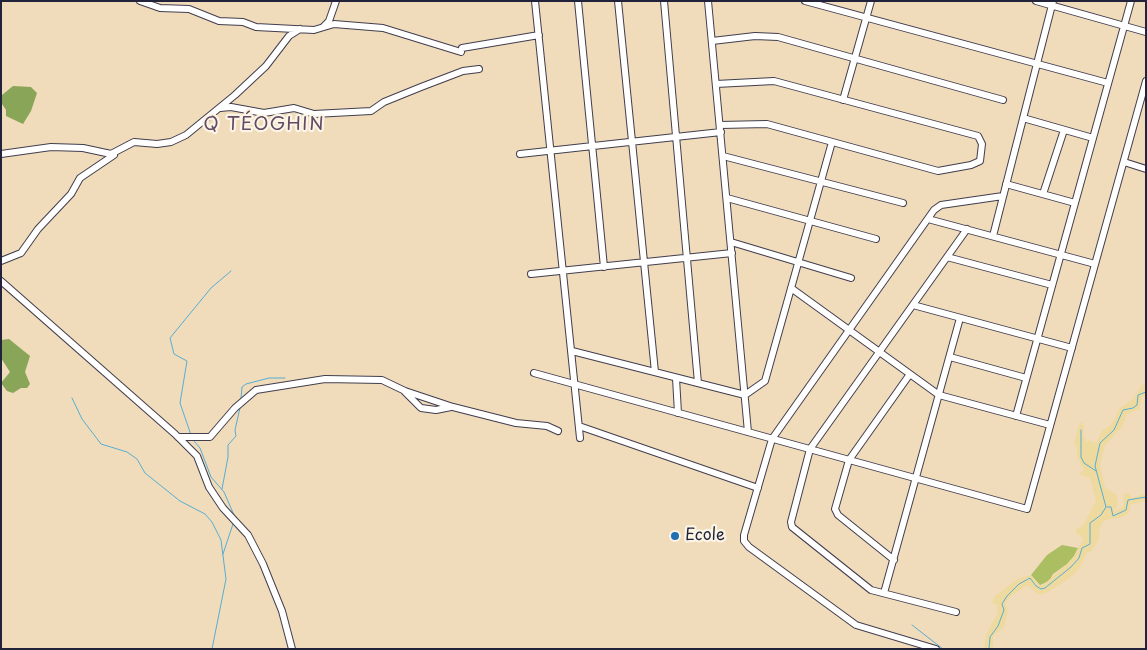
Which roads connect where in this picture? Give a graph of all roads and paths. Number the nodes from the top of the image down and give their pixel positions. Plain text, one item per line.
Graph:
1 (140, 1) edge
2 (336, 1) edge
3 (535, 1) edge
4 (578, 1) edge
5 (618, 1) edge
6 (664, 1) edge
7 (708, 1) edge
8 (805, 1) edge
9 (871, 1) edge
10 (1036, 1) edge
11 (1131, 1) edge
12 (1052, 3) edge
13 (866, 18) junction
14 (1124, 26) junction
15 (322, 28) junction
16 (300, 29) junction
17 (1146, 32) edge
18 (539, 34) junction
19 (712, 41) junction
20 (855, 58) junction
21 (1037, 64) junction
22 (479, 69) dead end
23 (1146, 81) edge
24 (1108, 83) junction
25 (716, 84) junction
26 (843, 100) junction
27 (1003, 100) dead end
28 (219, 108) junction
29 (1023, 118) junction
30 (720, 129) junction
31 (1064, 130) junction
32 (676, 137) junction
33 (1093, 138) junction
34 (632, 142) junction
35 (832, 142) junction
36 (592, 146) junction
37 (551, 151) junction
38 (116, 153) junction
39 (520, 154) dead end
40 (3, 155) edge
41 (723, 156) junction
42 (1124, 162) junction
43 (1146, 169) edge
44 (821, 181) junction
45 (1006, 184) junction
46 (1044, 194) junction
47 (1004, 196) junction
48 (727, 198) junction
49 (903, 203) dead end
50 (1075, 203) junction
51 (928, 219) junction
52 (810, 221) junction
53 (967, 230) junction
54 (993, 236) junction
55 (876, 240) dead end
56 (731, 242) junction
57 (732, 253) junction
58 (1060, 254) junction
59 (947, 257) junction
60 (687, 258) junction
61 (1, 261) edge
62 (644, 262) junction
63 (798, 262) junction
64 (1095, 264) junction
65 (604, 267) junction
66 (563, 271) junction
67 (531, 274) dead end
68 (851, 278) dead end
69 (1, 281) edge
70 (1052, 286) junction
71 (791, 288) junction
72 (913, 306) junction
73 (960, 318) junction
74 (849, 330) junction
75 (1037, 339) junction
76 (1072, 348) junction
77 (572, 351) junction
78 (879, 352) junction
79 (950, 357) junction
80 (655, 372) junction
81 (534, 373) dead end
82 (910, 374) junction
83 (676, 378) junction
84 (1026, 378) junction
85 (698, 383) junction
86 (575, 384) junction
87 (405, 391) junction
88 (745, 395) junction
89 (939, 395) junction
90 (453, 407) junction
91 (678, 413) junction
92 (1016, 416) junction
93 (1050, 425) junction
94 (579, 426) junction
95 (558, 430) dead end
96 (748, 432) junction
97 (178, 437) junction
98 (580, 438) dead end
99 (772, 439) junction
100 (810, 449) junction
101 (849, 460) junction
102 (916, 479) junction
103 (758, 488) junction
104 (894, 560) junction
105 (884, 593) junction
106 (956, 612) dead end
107 (292, 649) edge
108 (936, 649) edge

1 - 16 street
2 - 15 street
3 - 18 street
4 - 36 street
5 - 34 street
6 - 32 street
7 - 19 street
8 - 13 street
9 - 13 street
10 - 12 street
11 - 14 street
12 - 14 street
12 - 21 street
13 - 20 street
13 - 21 street
14 - 17 street
14 - 24 street
15 - 16 street
15 - 18 street
16 - 28 street
18 - 37 street
19 - 20 street
19 - 25 street
20 - 26 street
20 - 27 street
21 - 24 street
21 - 29 street
22 - 28 street
23 - 42 street
24 - 33 street
25 - 26 street
25 - 30 street
26 - 35 street
28 - 38 street
29 - 31 street
29 - 45 street
30 - 32 street
30 - 35 street
30 - 41 street
31 - 33 street
31 - 46 street
32 - 34 street
32 - 60 street
33 - 50 street
34 - 36 street
34 - 62 street
35 - 44 street
36 - 37 street
36 - 65 street
37 - 39 street
37 - 66 street
38 - 40 street
38 - 61 street
41 - 44 street
41 - 48 street
42 - 43 street
42 - 64 street
44 - 49 street
44 - 52 street
45 - 46 street
45 - 47 street
46 - 50 street
47 - 51 street
47 - 54 street
48 - 52 street
48 - 56 street
50 - 58 street
51 - 53 street
51 - 74 street
52 - 55 street
52 - 63 street
53 - 54 street
53 - 59 street
54 - 58 street
56 - 57 street
56 - 63 street
57 - 60 street
57 - 88 street
58 - 64 street
58 - 70 street
59 - 70 street
59 - 72 street
60 - 62 street
60 - 85 street
62 - 65 street
62 - 80 street
63 - 68 street
63 - 71 street
64 - 76 street
65 - 66 street
66 - 67 street
66 - 77 street
69 - 97 street
70 - 75 street
71 - 74 street
71 - 88 street
72 - 73 street
72 - 78 street
73 - 75 street
73 - 79 street
74 - 78 street
74 - 99 street
75 - 76 street
75 - 84 street
76 - 93 street
77 - 80 street
77 - 86 street
78 - 82 street
78 - 100 street
79 - 84 street
79 - 89 street
80 - 83 street
81 - 86 street
82 - 89 street
82 - 101 street
83 - 85 street
83 - 91 street
84 - 92 street
85 - 88 street
86 - 91 street
86 - 94 street
87 - 90 street
87 - 90 street
87 - 97 street
88 - 96 street
89 - 92 street
89 - 102 street
90 - 95 street
91 - 96 street
92 - 93 street
93 - 102 street
94 - 98 street
94 - 103 street
96 - 99 street
97 - 107 street
99 - 100 street
99 - 103 street
100 - 101 street
100 - 105 street
101 - 102 street
101 - 104 street
102 - 104 street
103 - 108 street
104 - 105 street
105 - 106 street

